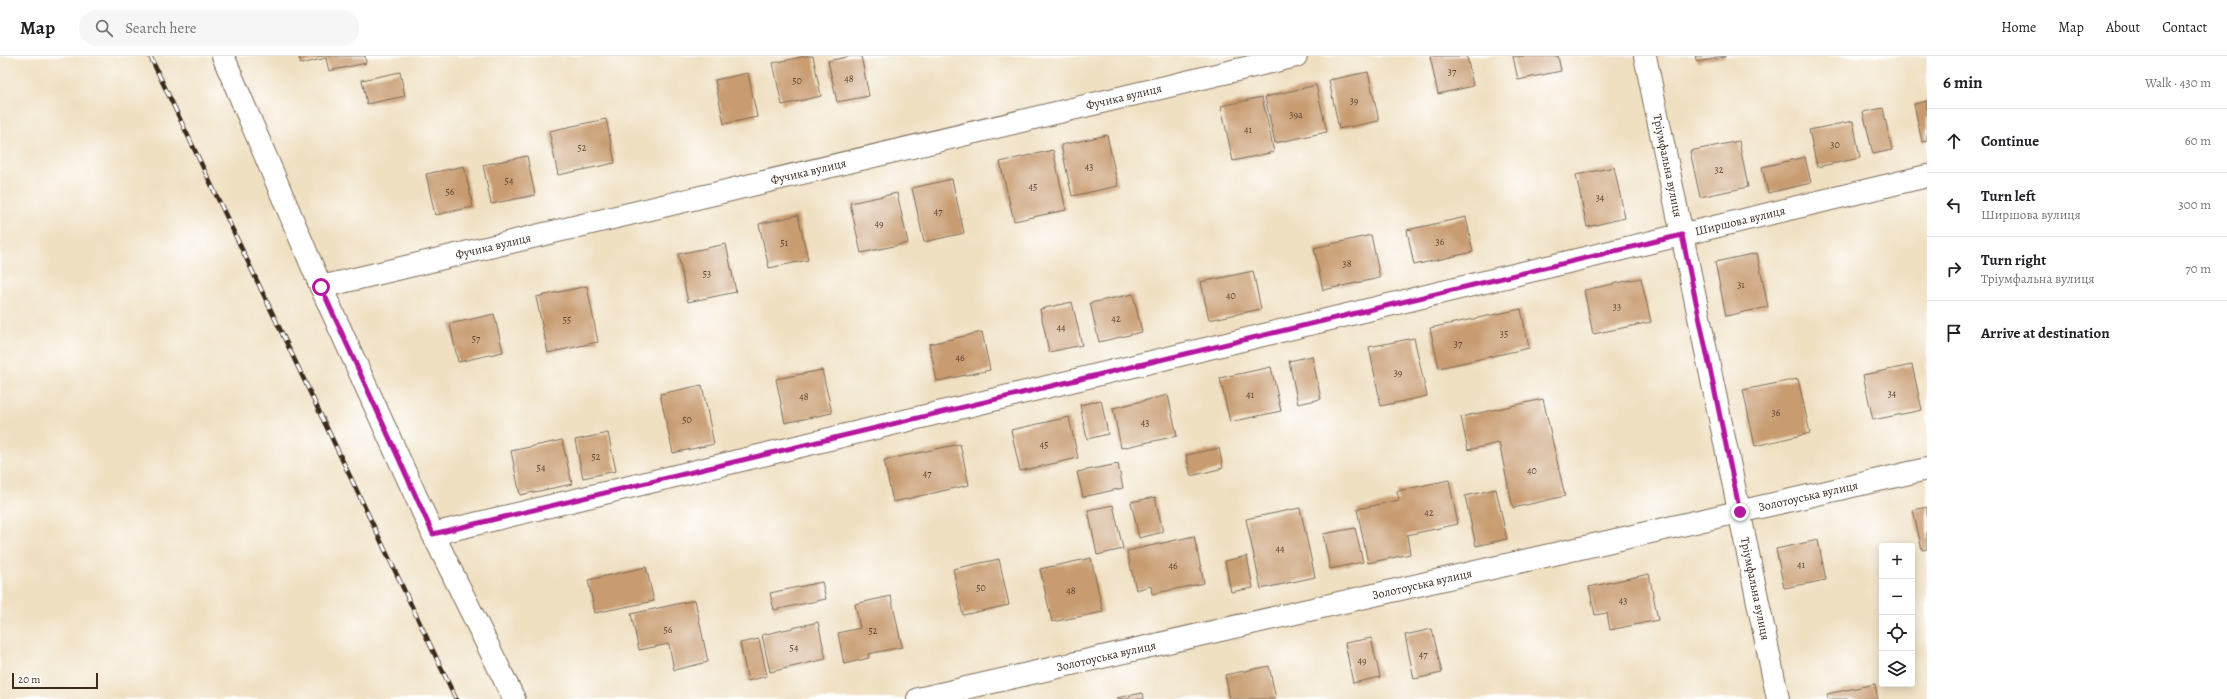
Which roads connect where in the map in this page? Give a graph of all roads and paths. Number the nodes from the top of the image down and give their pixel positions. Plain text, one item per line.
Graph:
1 (223, 56) edge
2 (1296, 56) edge
3 (1645, 56) edge
4 (1927, 176) edge
5 (1682, 235) junction
6 (321, 287) junction
7 (1927, 469) edge
8 (1740, 512) junction
9 (433, 534) junction
10 (514, 699) edge
11 (918, 699) edge
12 (1778, 699) edge

1 - 6 street
2 - 6 street, Фучика вулиця
3 - 5 street, Тріумфальна вулиця
4 - 5 street, Ширшова вулиця
5 - 8 street, Тріумфальна вулиця
5 - 9 street, Ширшова вулиця
6 - 9 street
7 - 8 street, Золотоуська вулиця
8 - 11 street, Золотоуська вулиця
8 - 12 street, Тріумфальна вулиця
9 - 10 street

